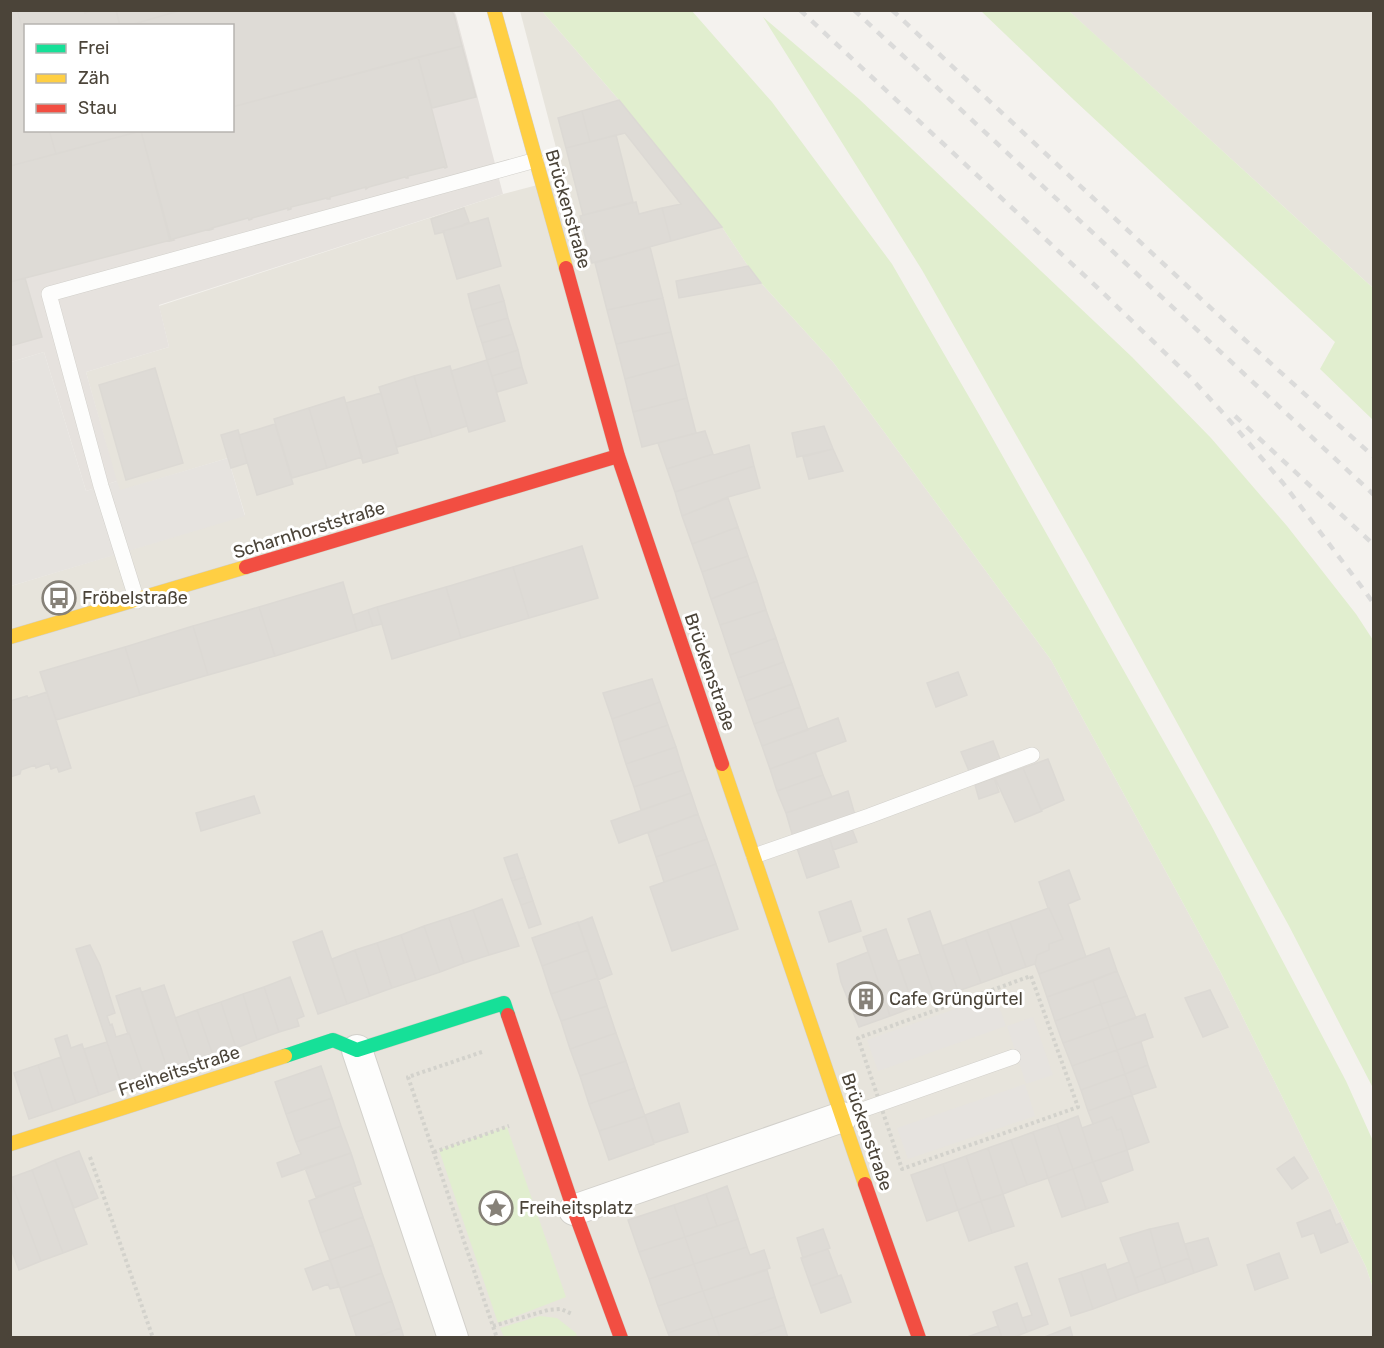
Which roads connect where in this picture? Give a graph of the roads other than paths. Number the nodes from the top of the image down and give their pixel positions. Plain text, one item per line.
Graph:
1 (494, 10) edge
2 (536, 160) junction
3 (618, 456) junction
4 (137, 601) junction
5 (10, 638) edge
6 (1032, 755) dead end
7 (753, 856) junction
8 (357, 1050) junction
9 (1012, 1058) dead end
10 (842, 1117) junction
11 (10, 1143) edge
12 (574, 1210) junction
13 (453, 1338) edge
14 (621, 1338) edge
15 (919, 1338) edge

1 - 2 street, Brückenstraße
2 - 3 street, Brückenstraße
2 - 4 lane
3 - 4 street, Scharnhorststraße
3 - 7 street, Brückenstraße
4 - 5 street, Scharnhorststraße
6 - 7 lane
7 - 10 street, Brückenstraße
8 - 11 street, Freiheitsstraße
8 - 12 street
8 - 13 street
9 - 10 lane
10 - 12 street
10 - 15 street, Brückenstraße
12 - 14 street

